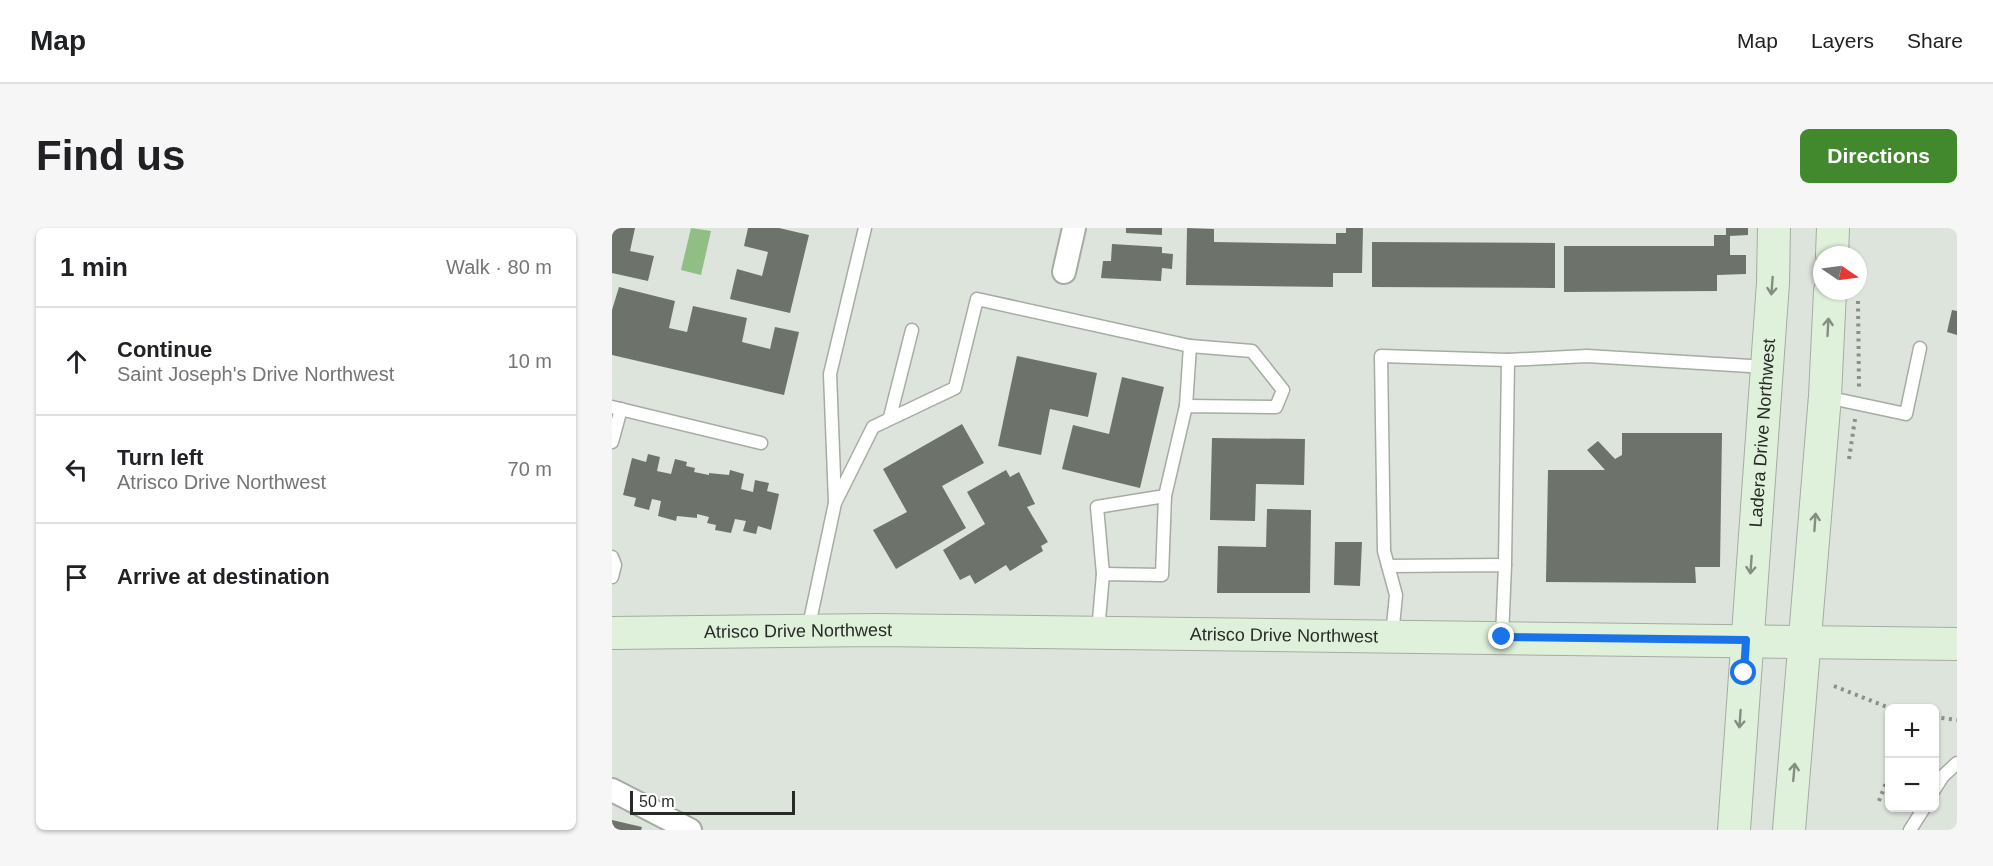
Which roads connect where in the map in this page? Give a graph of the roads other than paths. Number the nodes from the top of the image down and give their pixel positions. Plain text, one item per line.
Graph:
1 (865, 228) edge
2 (1074, 228) edge
3 (1774, 228) edge
4 (1833, 228) edge
5 (1832, 246) edge
6 (1064, 272) dead end
7 (1830, 300) edge
8 (912, 330) dead end
9 (1191, 346) junction
10 (1920, 348) dead end
11 (1508, 360) junction
12 (1766, 367) junction
13 (1825, 396) junction
14 (1186, 406) junction
15 (617, 408) edge
16 (890, 417) junction
17 (612, 442) edge
18 (761, 443) dead end
19 (1165, 496) junction
20 (836, 503) junction
21 (612, 557) edge
22 (1505, 565) junction
23 (1388, 566) junction
24 (1103, 574) junction
25 (612, 577) edge
26 (808, 631) junction
27 (612, 633) edge
28 (1098, 633) junction
29 (1392, 636) junction
30 (1502, 637) junction
31 (1746, 640) junction
32 (1804, 643) junction
33 (1957, 644) edge
34 (1957, 763) edge
35 (1939, 783) edge
36 (612, 790) edge
37 (1921, 812) edge
38 (690, 830) edge
39 (1734, 830) edge
40 (1789, 830) edge
41 (1910, 830) edge

1 - 20 lane
2 - 6 street
3 -> 12 street, Ladera Drive Northwest
4 - 5 street
13 -> 7 street
8 - 16 lane
9 - 14 lane
9 - 14 lane
9 - 16 lane
10 - 13 lane
11 - 12 lane
11 - 22 lane
11 - 23 lane
12 -> 31 street, Ladera Drive Northwest
32 -> 13 street
14 - 19 lane
15 - 17 lane
15 - 18 lane
16 - 20 lane
19 - 24 lane
19 - 24 lane
20 - 26 lane
21 - 25 lane
22 - 23 lane
22 - 30 lane
23 - 29 lane
24 - 28 lane
26 - 27 street, Atrisco Drive Northwest
26 - 28 street, Atrisco Drive Northwest
28 - 29 street, Atrisco Drive Northwest
29 - 30 street, Atrisco Drive Northwest
30 - 31 street, Atrisco Drive Northwest
31 - 32 street, Atrisco Drive Northwest
31 -> 39 street, Ladera Drive Northwest
32 - 33 street, Atrisco Drive Northwest
40 -> 32 street
34 - 35 lane
36 - 38 street
37 - 41 lane

